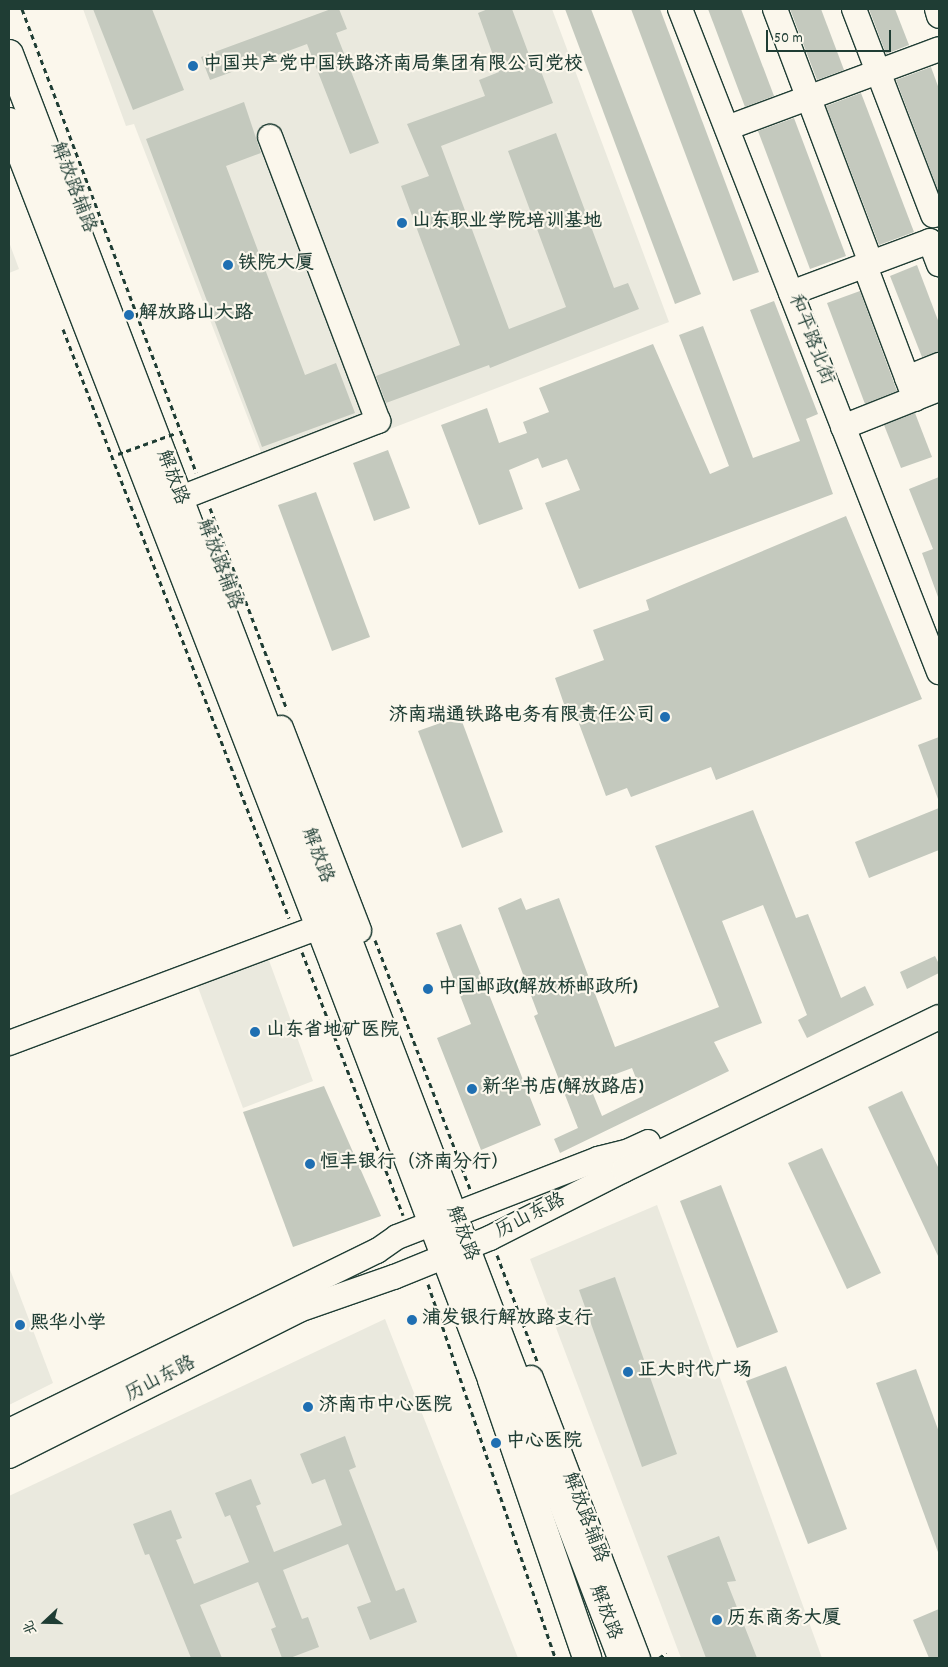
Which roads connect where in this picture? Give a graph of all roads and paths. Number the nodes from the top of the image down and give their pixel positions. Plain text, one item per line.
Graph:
1 (680, 9) edge
2 (775, 9) edge
3 (854, 9) edge
4 (936, 9) edge
5 (939, 16) edge
6 (939, 49) edge
7 (9, 54) edge
8 (879, 71) junction
9 (27, 85) junction
10 (809, 97) junction
11 (9, 122) edge
12 (727, 128) junction
13 (270, 137) dead end
14 (10, 155) edge
15 (933, 215) dead end
16 (868, 264) junction
17 (939, 264) edge
18 (791, 293) junction
19 (939, 365) edge
20 (911, 388) junction
21 (939, 389) edge
22 (843, 426) junction
23 (176, 433) dead end
24 (118, 454) dead end
25 (191, 494) junction
26 (939, 672) edge
27 (310, 937) junction
28 (349, 949) junction
29 (939, 999) edge
30 (939, 1017) edge
31 (9, 1043) edge
32 (443, 1219) junction
33 (456, 1253) junction
34 (512, 1376) junction
35 (9, 1431) edge
36 (496, 1432) joint
37 (9, 1456) edge
38 (666, 1653) dead end
39 (648, 1657) edge
40 (581, 1658) edge
41 (587, 1658) edge
42 (622, 1658) edge

1 - 12 street, 和平路北街
2 - 10 street
3 - 8 street
4 - 5 street
6 - 8 street
7 - 9 main road, 解放路
8 - 10 street
8 - 15 street
9 - 25 street, 解放路辅路
9 - 28 main road, 解放路
10 - 12 street
10 - 16 street
11 - 28 main road, 解放路
12 - 18 street, 和平路北街
13 - 25 street
14 - 27 street
16 - 17 street
16 - 18 street
16 - 20 street
18 - 22 street, 和平路北街
19 - 20 street
20 - 21 street
20 - 22 street
22 - 26 street, 和平路北街
23 - 24 path, bridge
25 - 28 street, 解放路辅路
27 - 28 main road
27 - 31 street
28 - 32 main road, 解放路
29 - 32 street, 历山东路
30 - 33 street, 历山东路
32 - 33 main road, 解放路
32 - 35 street, 历山东路
33 - 34 main road, 解放路
33 - 37 street, 历山东路
34 - 36 main road
34 - 39 street, 解放路辅路
34 - 41 main road, 解放路
34 - 42 main road, 解放路
36 - 40 street
38 - 39 path

